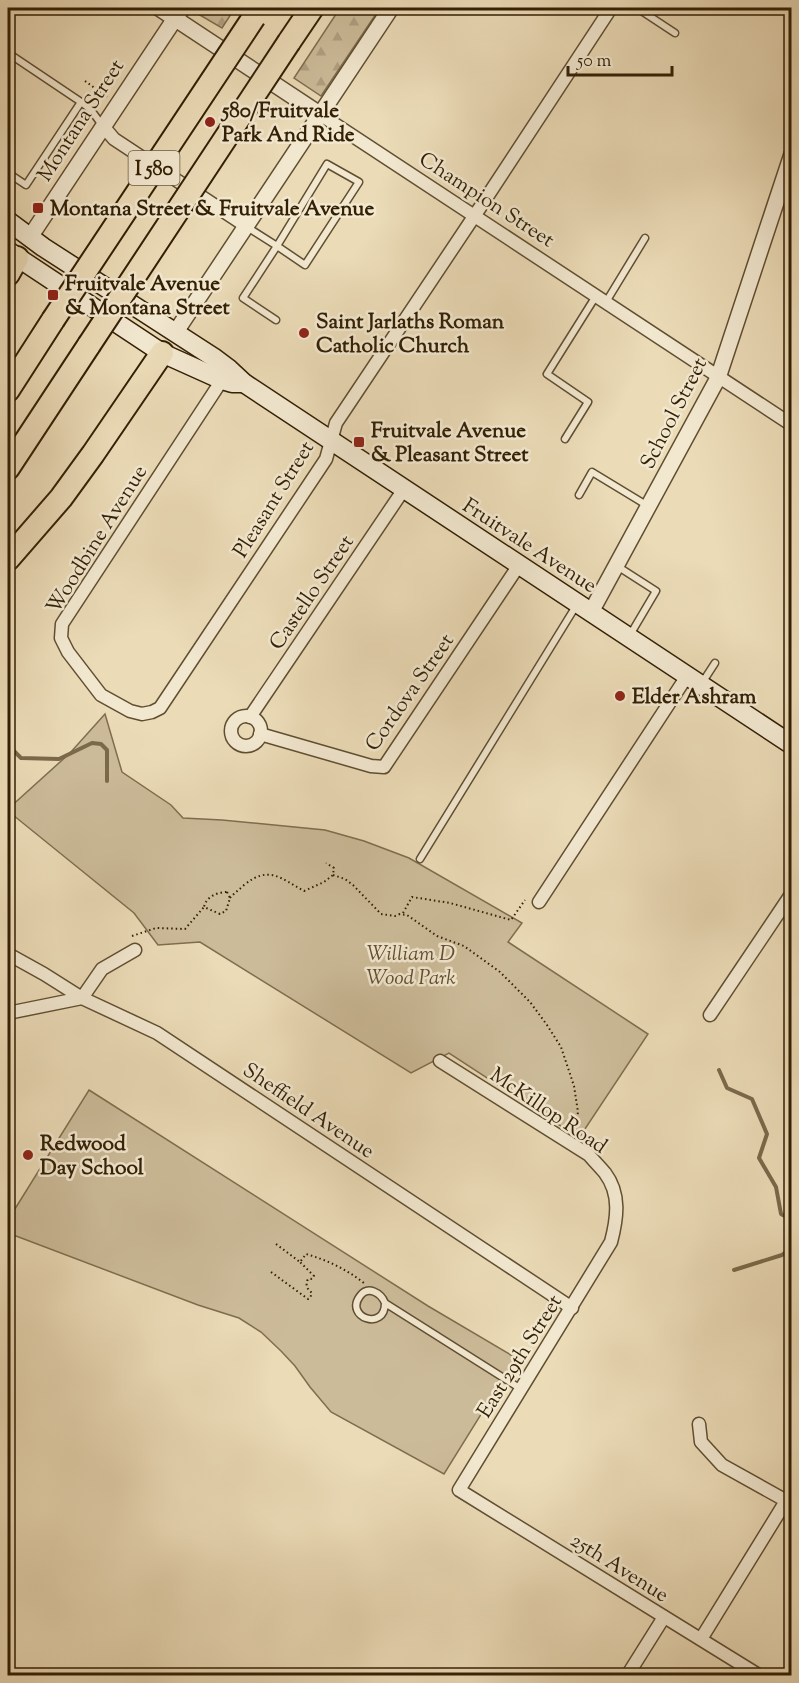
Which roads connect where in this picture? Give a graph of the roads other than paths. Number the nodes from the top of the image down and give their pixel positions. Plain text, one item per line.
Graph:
1 (159, 8) edge
2 (312, 8) edge
3 (392, 8) edge
4 (611, 8) edge
5 (637, 8) edge
6 (257, 12) edge
7 (178, 13) edge
8 (675, 33) dead end
9 (8, 53) edge
10 (81, 102) junction
11 (321, 115) junction
12 (103, 126) junction
13 (792, 154) edge
14 (8, 173) edge
15 (475, 216) junction
16 (8, 221) edge
17 (246, 226) junction
18 (30, 237) junction
19 (645, 238) dead end
20 (277, 246) junction
21 (11, 261) edge
22 (600, 300) junction
23 (276, 320) dead end
24 (175, 333) junction
25 (162, 353) junction
26 (718, 378) junction
27 (222, 381) junction
28 (244, 383) junction
29 (8, 390) edge
30 (792, 425) edge
31 (565, 439) dead end
32 (331, 440) junction
33 (8, 468) edge
34 (404, 489) junction
35 (579, 495) dead end
36 (648, 507) junction
37 (8, 559) edge
38 (519, 565) junction
39 (617, 566) junction
40 (584, 608) junction
41 (628, 637) junction
42 (715, 663) dead end
43 (694, 681) junction
44 (160, 708) joint
45 (250, 717) junction
46 (260, 734) junction
47 (792, 745) edge
48 (420, 859) dead end
49 (792, 893) edge
50 (539, 902) road end
51 (135, 950) dead end
52 (8, 954) edge
53 (82, 998) junction
54 (8, 1013) edge
55 (710, 1015) dead end
56 (440, 1061) dead end
57 (611, 1242) joint
58 (385, 1303) junction
59 (572, 1308) junction
60 (522, 1389) junction
61 (699, 1424) dead end
62 (459, 1490) joint
63 (789, 1502) edge
64 (663, 1617) junction
65 (701, 1639) junction
66 (627, 1676) edge
67 (760, 1676) edge

1 - 7 street, Champion Street
2 - 33 highway, I 580, bridge
3 - 11 street
4 - 15 street, Pleasant Street
5 - 8 lane
6 - 29 highway, I 580, bridge
7 - 11 street, Champion Street
7 - 12 street, Montana Street
9 - 10 lane
10 - 12 lane
10 - 14 lane
11 - 15 street, Champion Street
11 - 17 street
12 - 17 street
12 - 18 street, Montana Street
13 - 26 street, School Street
15 - 22 street, Champion Street
15 - 32 street, Pleasant Street
16 - 18 main road, Fruitvale Avenue
17 - 20 lane
17 - 24 street
18 - 21 main road, Montana Street
18 - 24 main road, Fruitvale Avenue
19 - 22 lane
20 - 20 lane
20 - 23 lane
21 - 25 main road, Fruitvale Avenue
22 - 26 street, Champion Street
22 - 31 lane
24 - 25 main road
24 - 28 main road, Fruitvale Avenue
25 - 27 main road, Fruitvale Avenue
25 - 37 highway
26 - 30 street, Champion Street
26 - 36 street, School Street
27 - 28 main road, Fruitvale Avenue
27 - 44 street, Woodbine Avenue
28 - 32 main road, Fruitvale Avenue
32 - 34 main road, Fruitvale Avenue
32 - 44 street, Pleasant Street
34 - 38 main road, Fruitvale Avenue
34 - 45 street, Castello Street
35 - 36 lane
36 - 39 street, School Street
38 - 40 main road, Fruitvale Avenue
38 - 46 street, Cordova Street
39 - 40 street, School Street
39 - 41 lane
40 - 41 main road, Fruitvale Avenue
40 - 48 lane
41 - 43 main road, Fruitvale Avenue
42 - 43 lane
43 - 47 main road, Fruitvale Avenue
43 - 50 street
45 - 46 street
45 - 46 street
49 - 55 street
51 - 53 street
52 - 53 street, Sheffield Avenue
53 - 54 street
53 - 59 street, Sheffield Avenue
56 - 57 street, McKillop Road
57 - 59 street, East 29th Street
58 - 58 lane
58 - 60 lane
59 - 60 street, East 29th Street
60 - 62 street, East 29th Street
61 - 63 street
62 - 64 street, 25th Avenue
63 - 65 street
64 - 65 street, 25th Avenue
64 - 66 street
65 - 67 street, 25th Avenue

